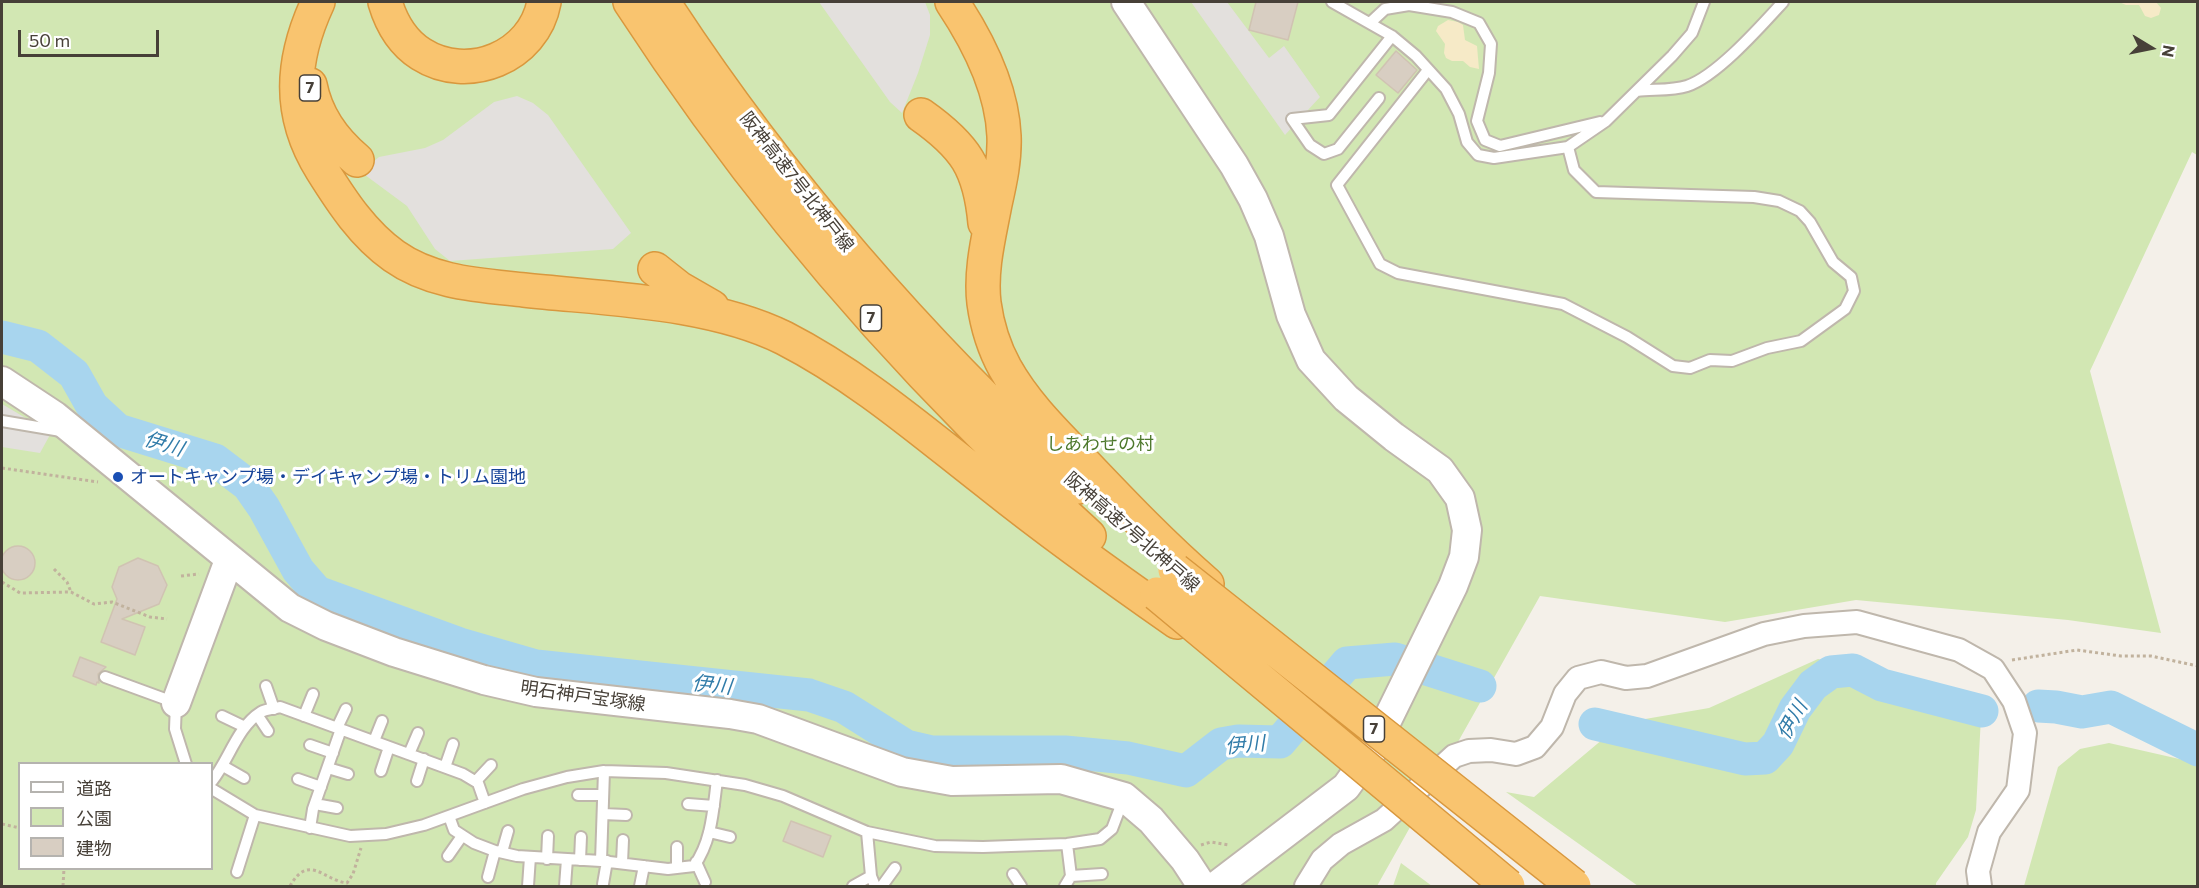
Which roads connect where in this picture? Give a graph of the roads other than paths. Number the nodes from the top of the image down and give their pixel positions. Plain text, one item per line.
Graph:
1 (385, 2) edge
2 (544, 2) edge
3 (630, 2) edge
4 (663, 2) edge
5 (952, 2) edge
6 (1126, 2) edge
7 (1332, 2) edge
8 (1704, 2) edge
9 (1784, 2) edge
10 (316, 5) edge
11 (1371, 22) junction
12 (1392, 36) junction
13 (1428, 70) junction
14 (1636, 91) junction
15 (1379, 98) dead end
16 (921, 115) dead end
17 (1606, 121) junction
18 (1568, 147) junction
19 (357, 160) dead end
20 (987, 249) junction
21 (655, 268) dead end
22 (735, 319) junction
23 (2, 381) edge
24 (2, 421) edge
25 (76, 434) junction
26 (229, 560) junction
27 (1165, 582) junction
28 (105, 676) dead end
29 (266, 686) dead end
30 (313, 694) dead end
31 (176, 703) junction
32 (274, 709) junction
33 (346, 709) dead end
34 (222, 716) dead end
35 (258, 716) junction
36 (304, 716) junction
37 (382, 721) dead end
38 (245, 727) junction
39 (339, 729) junction
40 (268, 731) dead end
41 (418, 733) dead end
42 (374, 741) junction
43 (453, 744) dead end
44 (310, 745) dead end
45 (389, 747) junction
46 (333, 753) junction
47 (409, 754) junction
48 (424, 759) junction
49 (185, 762) edge
50 (491, 765) dead end
51 (223, 766) junction
52 (445, 767) junction
53 (328, 768) junction
54 (381, 771) dead end
55 (604, 771) junction
56 (348, 774) dead end
57 (244, 778) dead end
58 (298, 779) dead end
59 (213, 780) edge
60 (717, 780) junction
61 (417, 781) dead end
62 (476, 781) junction
63 (321, 787) junction
64 (213, 790) edge
65 (578, 795) dead end
66 (603, 795) junction
67 (1124, 797) junction
68 (485, 803) junction
69 (315, 804) junction
70 (688, 804) dead end
71 (714, 806) junction
72 (337, 808) dead end
73 (603, 814) junction
74 (255, 815) junction
75 (626, 815) dead end
76 (449, 816) junction
77 (310, 828) junction
78 (507, 831) dead end
79 (709, 832) junction
80 (867, 832) junction
81 (462, 836) junction
82 (548, 836) dead end
83 (581, 837) dead end
84 (730, 837) dead end
85 (623, 840) dead end
86 (1067, 844) junction
87 (677, 847) dead end
88 (498, 852) junction
89 (448, 856) dead end
90 (530, 857) junction
91 (547, 859) junction
92 (567, 859) junction
93 (580, 860) junction
94 (604, 861) junction
95 (696, 862) junction
96 (622, 863) junction
97 (644, 866) junction
98 (677, 868) junction
99 (895, 868) dead end
100 (237, 872) dead end
101 (1013, 874) dead end
102 (1102, 874) dead end
103 (1071, 876) junction
104 (488, 877) dead end
105 (873, 881) edge
106 (705, 882) dead end
107 (603, 884) dead end
108 (528, 886) edge
109 (565, 886) edge
110 (640, 886) edge
111 (853, 886) edge
112 (882, 886) edge
113 (1021, 886) edge
114 (1065, 886) edge
115 (1202, 886) edge
116 (1216, 886) edge
117 (1306, 886) edge
118 (1508, 886) edge
119 (1574, 886) edge
120 (1980, 886) edge

1 - 2 highway
3 - 27 highway, 阪神高速7号北神戸線 / 7
4 - 27 highway, 阪神高速7号北神戸線 / 7
5 - 20 highway, 7
6 - 116 street
7 - 11 lane
8 - 14 lane
9 - 14 lane
10 - 19 highway, 7
10 - 22 highway, 7
11 - 12 lane
11 - 17 lane
12 - 13 lane
12 - 15 lane
13 - 18 lane
13 - 18 lane
14 - 17 lane
16 - 20 highway
17 - 18 lane
20 - 27 highway, 7
21 - 22 highway
22 - 27 highway, 7
23 - 25 street, 明石神戸宝塚線
24 - 25 lane
25 - 26 street, 明石神戸宝塚線
26 - 31 street
26 - 67 street, 明石神戸宝塚線
27 - 118 highway, 阪神高速7号北神戸線 / 7, bridge
27 - 119 highway, 阪神高速7号北神戸線 / 7, bridge
28 - 31 lane
29 - 32 lane
30 - 36 lane
31 - 49 lane
32 - 35 lane
32 - 36 lane
33 - 39 lane
34 - 38 lane
35 - 38 lane
35 - 40 lane
36 - 39 lane
37 - 42 lane
38 - 51 lane
39 - 42 lane
39 - 46 lane
41 - 47 lane
42 - 45 lane
43 - 52 lane
44 - 46 lane
45 - 47 lane
45 - 54 lane
46 - 53 lane
47 - 48 lane
48 - 52 lane
48 - 61 lane
50 - 62 lane
51 - 57 lane
51 - 59 lane
52 - 62 lane
53 - 56 lane
53 - 63 lane
55 - 60 lane
55 - 66 lane
55 - 68 lane
58 - 63 lane
60 - 71 lane
60 - 80 lane
62 - 68 lane
63 - 69 lane
64 - 74 lane
65 - 66 lane
66 - 73 lane
67 - 86 lane
67 - 115 street, 明石神戸宝塚線
68 - 76 lane
69 - 72 lane
69 - 77 lane
70 - 71 lane
71 - 79 lane
73 - 75 lane
73 - 94 lane
74 - 77 lane
74 - 100 lane
76 - 77 lane
76 - 81 lane
78 - 88 lane
79 - 84 lane
79 - 95 lane
80 - 86 lane
80 - 105 lane
81 - 88 lane
81 - 89 lane
82 - 91 lane
83 - 93 lane
85 - 96 lane
86 - 103 lane
87 - 98 lane
88 - 90 lane
88 - 104 lane
90 - 91 lane
90 - 108 lane
91 - 92 lane
92 - 93 lane
92 - 109 lane
93 - 94 lane
94 - 96 lane
94 - 107 lane
95 - 98 lane
95 - 106 lane
96 - 97 lane
97 - 98 lane
97 - 110 lane
99 - 112 lane
101 - 113 lane
102 - 103 lane
103 - 114 lane
105 - 111 lane
117 - 120 street

